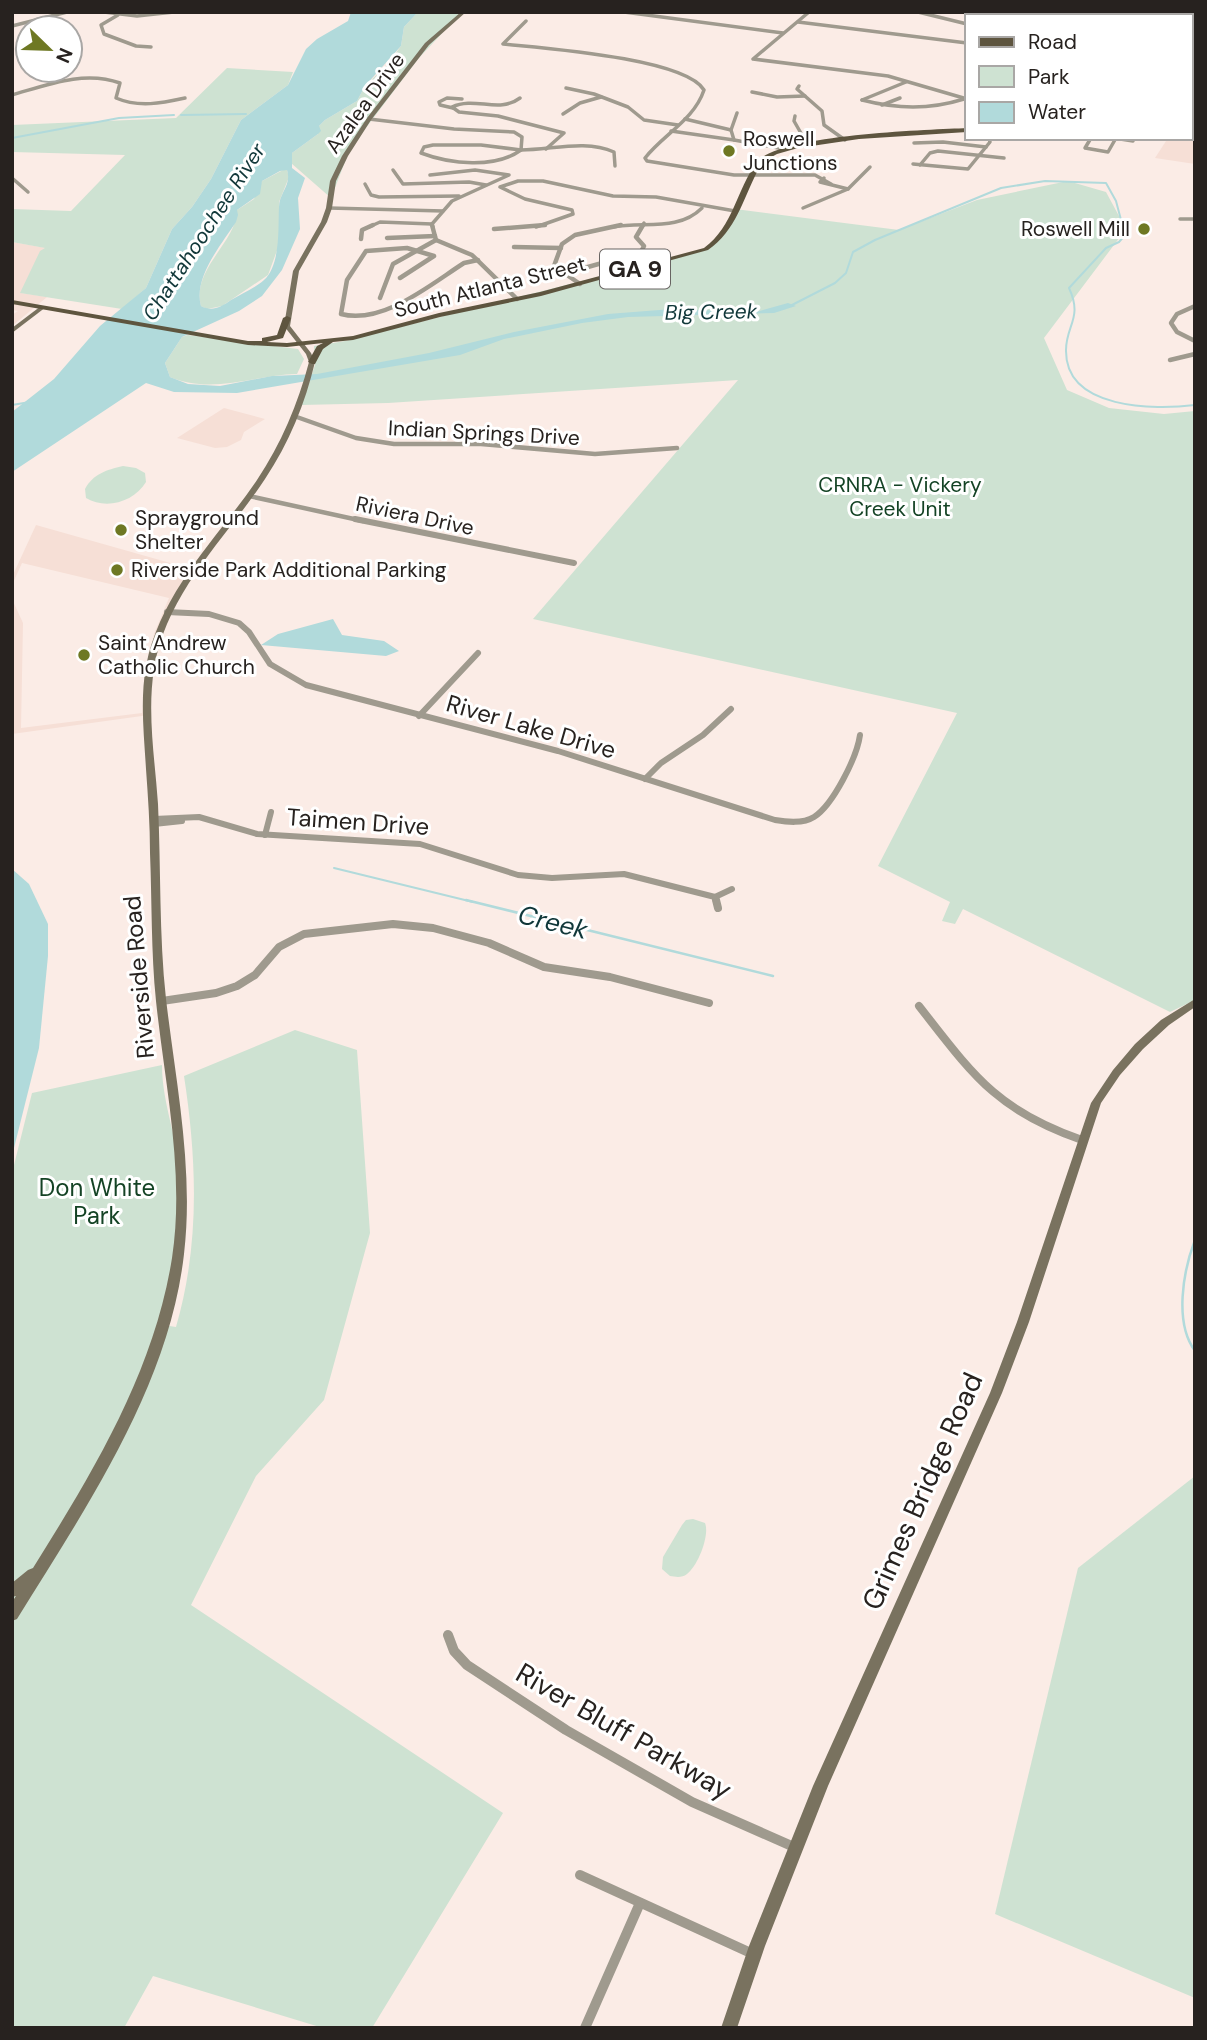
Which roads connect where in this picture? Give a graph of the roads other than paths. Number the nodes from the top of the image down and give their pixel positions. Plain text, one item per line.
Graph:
1 (67, 12) edge
2 (104, 12) edge
3 (174, 12) edge
4 (464, 12) edge
5 (624, 12) edge
6 (809, 12) edge
7 (918, 12) edge
8 (118, 15) junction
9 (526, 21) dead end
10 (798, 22) junction
11 (965, 24) edge
12 (12, 26) edge
13 (783, 33) junction
14 (965, 43) edge
15 (151, 47) dead end
16 (908, 81) junction
17 (799, 86) dead end
18 (566, 88) dead end
19 (751, 92) dead end
20 (12, 95) edge
21 (805, 96) junction
22 (602, 97) junction
23 (520, 98) dead end
24 (900, 98) dead end
25 (185, 99) dead end
26 (965, 99) edge
27 (965, 99) edge
28 (465, 102) junction
29 (881, 106) junction
30 (453, 108) junction
31 (737, 113) dead end
32 (563, 114) dead end
33 (795, 117) dead end
34 (369, 118) junction
35 (685, 119) junction
36 (678, 125) junction
37 (731, 130) junction
38 (965, 130) edge
39 (672, 131) junction
40 (734, 140) junction
41 (845, 140) junction
42 (990, 140) edge
43 (1090, 140) edge
44 (1114, 140) edge
45 (1127, 140) edge
46 (1133, 141) dead end
47 (814, 144) junction
48 (914, 144) dead end
49 (986, 147) junction
50 (545, 149) junction
51 (784, 149) junction
52 (521, 150) junction
53 (980, 155) junction
54 (1004, 158) dead end
55 (913, 164) dead end
56 (920, 165) junction
57 (615, 166) dead end
58 (870, 167) dead end
59 (393, 170) dead end
60 (430, 175) dead end
61 (753, 176) junction
62 (12, 178) edge
63 (365, 184) dead end
64 (486, 185) junction
65 (848, 190) junction
66 (29, 191) dead end
67 (462, 196) junction
68 (329, 208) junction
69 (702, 208) dead end
70 (803, 208) dead end
71 (443, 211) junction
72 (735, 211) junction
73 (1180, 219) dead end
74 (1195, 219) edge
75 (644, 223) junction
76 (432, 224) junction
77 (494, 229) dead end
78 (387, 238) dead end
79 (436, 238) junction
80 (361, 239) dead end
81 (514, 247) dead end
82 (561, 248) junction
83 (415, 250) junction
84 (478, 260) junction
85 (563, 274) junction
86 (400, 278) dead end
87 (580, 284) junction
88 (380, 298) dead end
89 (517, 299) junction
90 (12, 302) edge
91 (1195, 306) edge
92 (43, 307) junction
93 (287, 318) junction
94 (12, 331) edge
95 (241, 340) junction
96 (262, 340) junction
97 (342, 340) junction
98 (1195, 341) edge
99 (300, 343) junction
100 (1195, 354) edge
101 (1170, 360) dead end
102 (311, 365) junction
103 (294, 416) junction
104 (677, 448) dead end
105 (249, 496) junction
106 (574, 563) dead end
107 (167, 612) junction
108 (478, 653) dead end
109 (732, 709) dead end
110 (419, 716) junction
111 (860, 735) dead end
112 (645, 779) junction
113 (271, 811) dead end
114 (154, 822) junction
115 (265, 835) junction
116 (732, 889) dead end
117 (715, 897) junction
118 (718, 908) dead end
119 (162, 1001) junction
120 (1195, 1002) edge
121 (709, 1003) dead end
122 (919, 1006) dead end
123 (1082, 1140) junction
124 (43, 1565) junction
125 (12, 1591) edge
126 (12, 1615) edge
127 (448, 1636) dead end
128 (794, 1847) junction
129 (580, 1875) dead end
130 (640, 1903) junction
131 (754, 1955) junction
132 (585, 2028) edge
133 (729, 2028) edge

1 - 12 street
2 - 8 street
3 - 8 street
4 - 34 street, Azalea Drive
5 - 13 street
6 - 10 street
7 - 11 street
8 - 15 street
9 - 35 street
10 - 13 street
10 - 14 street
13 - 16 street
16 - 26 street
16 - 29 street
17 - 21 street
18 - 22 street
19 - 21 street
20 - 25 street
21 - 41 street
22 - 32 street
22 - 36 street
23 - 28 street
24 - 29 street
27 - 29 street
28 - 30 street
28 - 30 street
30 - 50 street
31 - 37 street
33 - 47 street
34 - 52 street
34 - 68 street, Azalea Drive
35 - 36 street
35 - 37 street
36 - 39 street
37 - 40 street
38 - 41 main road, South Atlanta Street / GA 9
39 - 40 street
39 - 61 street
40 - 51 street
41 - 47 main road, South Atlanta Street / GA 9
42 - 49 street
43 - 44 street
45 - 46 street
47 - 51 main road, South Atlanta Street / GA 9
48 - 49 street
49 - 53 street
50 - 52 street
50 - 57 street
51 - 61 main road, South Atlanta Street / GA 9
52 - 52 street
53 - 54 street
53 - 56 street
53 - 56 street
55 - 56 street
58 - 65 street
59 - 64 street
60 - 64 street
61 - 65 street
61 - 72 main road, South Atlanta Street / GA 9
62 - 66 street
63 - 67 street
64 - 67 street
65 - 70 street
67 - 71 street
68 - 71 street
68 - 93 street, Azalea Drive
69 - 75 street
71 - 76 street
72 - 77 street
72 - 87 main road, South Atlanta Street / GA 9
73 - 74 street
75 - 82 street
75 - 85 street
76 - 79 street
76 - 80 street
78 - 79 street
79 - 83 street
79 - 84 street
81 - 82 street
82 - 85 street
83 - 84 street
83 - 86 street
83 - 88 street
84 - 89 street
85 - 87 street
87 - 89 main road, South Atlanta Street / GA 9
89 - 97 main road, South Atlanta Street / GA 9
90 - 92 main road, GA 9
91 - 98 street
92 - 94 street
92 - 95 main road, GA 9
93 - 96 main road
93 - 99 street
95 - 96 main road, South Atlanta Street / GA 9
95 - 99 main road, South Atlanta Street / GA 9
96 - 99 main road, South Atlanta Street / GA 9
97 - 99 main road, South Atlanta Street / GA 9
97 - 102 main road
99 - 102 street
100 - 101 street
102 - 103 street, Riverside Road
103 - 104 street, Indian Springs Drive
103 - 105 street, Riverside Road
105 - 106 street, Riviera Drive
105 - 107 street, Riverside Road
107 - 110 street, River Lake Drive
107 - 114 street, Riverside Road
108 - 110 street
109 - 112 street
110 - 112 street, River Lake Drive
111 - 112 street, River Lake Drive
113 - 115 street
114 - 115 street, Taimen Drive
114 - 119 street, Riverside Road
115 - 117 street, Taimen Drive
116 - 117 street
117 - 118 street
119 - 121 street
119 - 124 street, Riverside Road
120 - 123 street, Grimes Bridge Road
122 - 123 street
123 - 128 street, Grimes Bridge Road
124 - 125 street
124 - 126 street, Riverside Road
127 - 128 street, River Bluff Parkway
128 - 131 street, Grimes Bridge Road
129 - 130 street
130 - 131 street
130 - 132 street
131 - 133 street, Grimes Bridge Road

